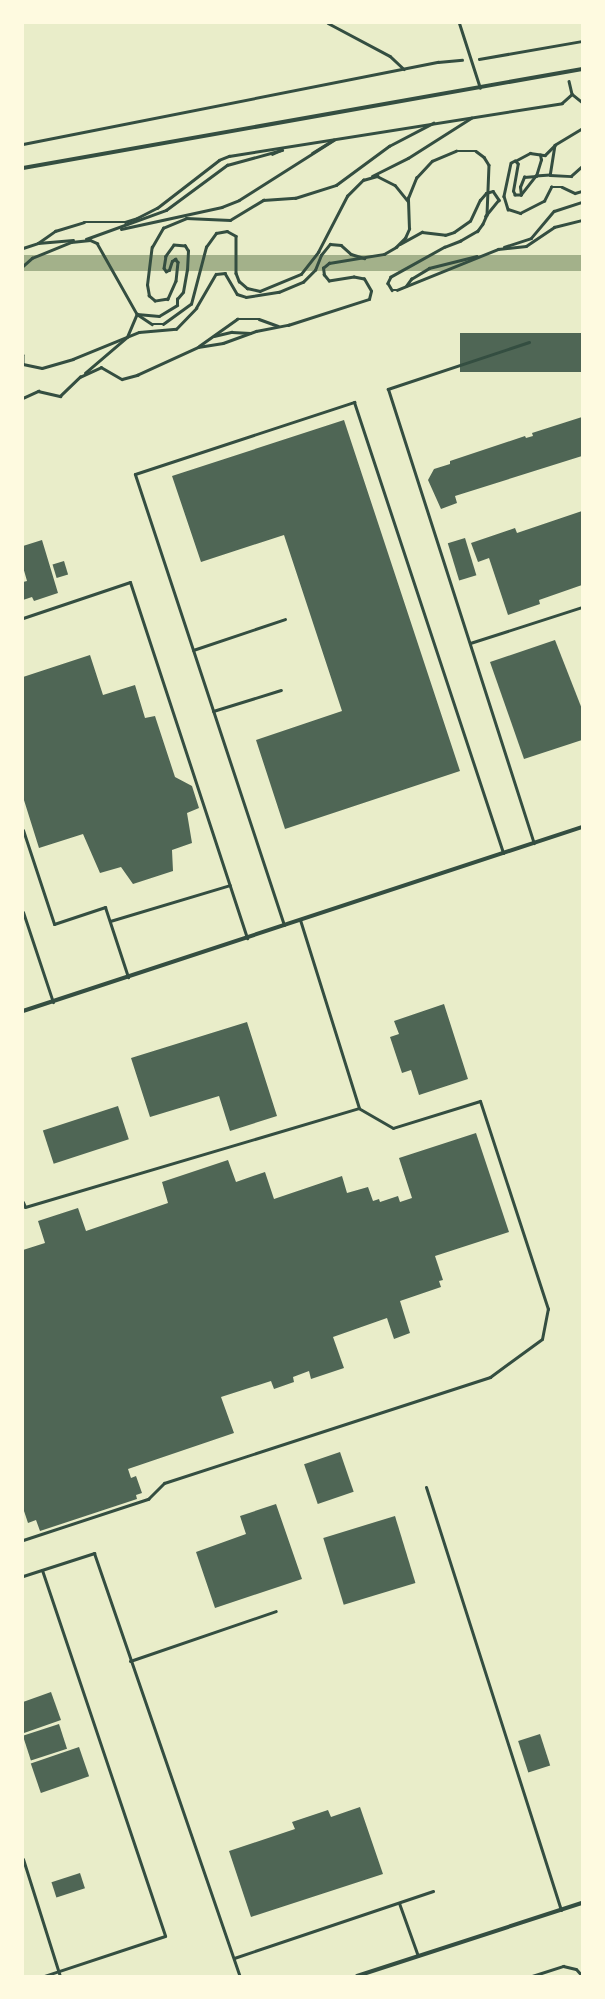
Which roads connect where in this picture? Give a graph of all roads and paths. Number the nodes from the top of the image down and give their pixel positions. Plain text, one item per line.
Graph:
1 (328, 23) edge
2 (459, 23) edge
3 (582, 41) edge
4 (471, 59) junction
5 (404, 69) junction
6 (582, 69) edge
7 (480, 88) junction
8 (582, 102) edge
9 (472, 117) junction
10 (433, 123) junction
11 (582, 128) edge
12 (334, 140) junction
13 (23, 144) edge
14 (554, 145) junction
15 (287, 148) junction
16 (540, 155) junction
17 (515, 161) junction
18 (582, 166) edge
19 (23, 168) edge
20 (550, 175) junction
21 (372, 176) junction
22 (536, 176) junction
23 (582, 191) edge
24 (488, 193) junction
25 (521, 195) junction
26 (408, 201) junction
27 (582, 202) edge
28 (487, 215) junction
29 (582, 220) edge
30 (114, 231) junction
31 (81, 240) junction
32 (38, 243) junction
33 (399, 244) junction
34 (23, 248) edge
35 (490, 252) junction
36 (366, 258) junction
37 (23, 266) edge
38 (405, 287) junction
39 (137, 314) junction
40 (278, 326) junction
41 (251, 333) junction
42 (128, 337) junction
43 (211, 337) junction
44 (529, 342) dead end
45 (198, 346) junction
46 (23, 355) edge
47 (23, 364) edge
48 (80, 377) junction
49 (23, 398) edge
50 (582, 607) edge
51 (23, 618) edge
52 (285, 619) dead end
53 (470, 643) junction
54 (193, 650) junction
55 (281, 690) dead end
56 (213, 710) junction
57 (582, 827) edge
58 (23, 830) edge
59 (534, 843) junction
60 (504, 853) junction
61 (582, 875) edge
62 (582, 878) edge
63 (230, 885) junction
64 (23, 912) edge
65 (300, 920) junction
66 (110, 921) junction
67 (284, 925) junction
68 (247, 938) junction
69 (128, 977) junction
70 (53, 1002) junction
71 (23, 1011) edge
72 (359, 1108) junction
73 (23, 1202) edge
74 (426, 1487) dead end
75 (23, 1540) edge
76 (42, 1570) junction
77 (23, 1576) edge
78 (276, 1612) dead end
79 (130, 1661) junction
80 (23, 1859) edge
81 (433, 1891) dead end
82 (399, 1903) junction
83 (582, 1903) edge
84 (561, 1910) junction
85 (418, 1956) junction
86 (234, 1958) junction
87 (59, 1971) junction
88 (44, 1976) edge
89 (60, 1976) edge
90 (240, 1976) edge
91 (357, 1976) edge
92 (532, 1976) edge
93 (582, 1976) edge

1 - 5 path
2 - 4 lane
3 - 4 path
4 - 5 path
4 - 7 lane
5 - 13 path
6 - 7 street
7 - 19 street
8 - 9 path
9 - 10 path
9 - 21 path
10 - 12 path
10 - 39 path
11 - 14 path
12 - 15 path
12 - 30 path
14 - 16 path
14 - 20 path
15 - 30 path
15 - 32 path
16 - 17 path
16 - 22 path
17 - 23 path
17 - 25 path
18 - 20 path
20 - 22 path
21 - 26 path
21 - 39 path
22 - 25 path
22 - 25 path
24 - 26 path
24 - 28 path
24 - 28 path
24 - 33 path
26 - 33 path
27 - 35 path
28 - 38 path
29 - 35 path
30 - 31 path
31 - 32 path
31 - 37 path
31 - 39 path
32 - 34 path
33 - 36 path
35 - 38 path
35 - 38 path
36 - 40 path
36 - 42 path
39 - 42 path
40 - 41 path
40 - 43 path
41 - 43 path
41 - 45 path
42 - 47 path
42 - 48 path
43 - 45 path
44 - 53 lane
45 - 48 path
46 - 47 path
48 - 49 path
50 - 53 lane
51 - 63 lane
52 - 54 lane
53 - 59 lane
54 - 56 lane
54 - 60 lane
55 - 56 lane
56 - 67 lane
57 - 59 street
58 - 66 lane
59 - 60 street
60 - 65 street
61 - 62 lane
63 - 66 lane
63 - 68 lane
64 - 70 lane
65 - 67 street
65 - 72 lane
66 - 69 lane
67 - 68 street
68 - 69 street
69 - 70 street
70 - 71 street
72 - 73 lane
72 - 75 lane
74 - 84 lane
76 - 77 lane
76 - 79 lane
76 - 87 lane
78 - 79 lane
79 - 86 lane
80 - 87 lane
81 - 82 lane
82 - 85 lane
82 - 86 lane
83 - 84 street
84 - 85 street
85 - 91 street
86 - 90 lane
87 - 88 lane
87 - 89 lane
92 - 93 lane

